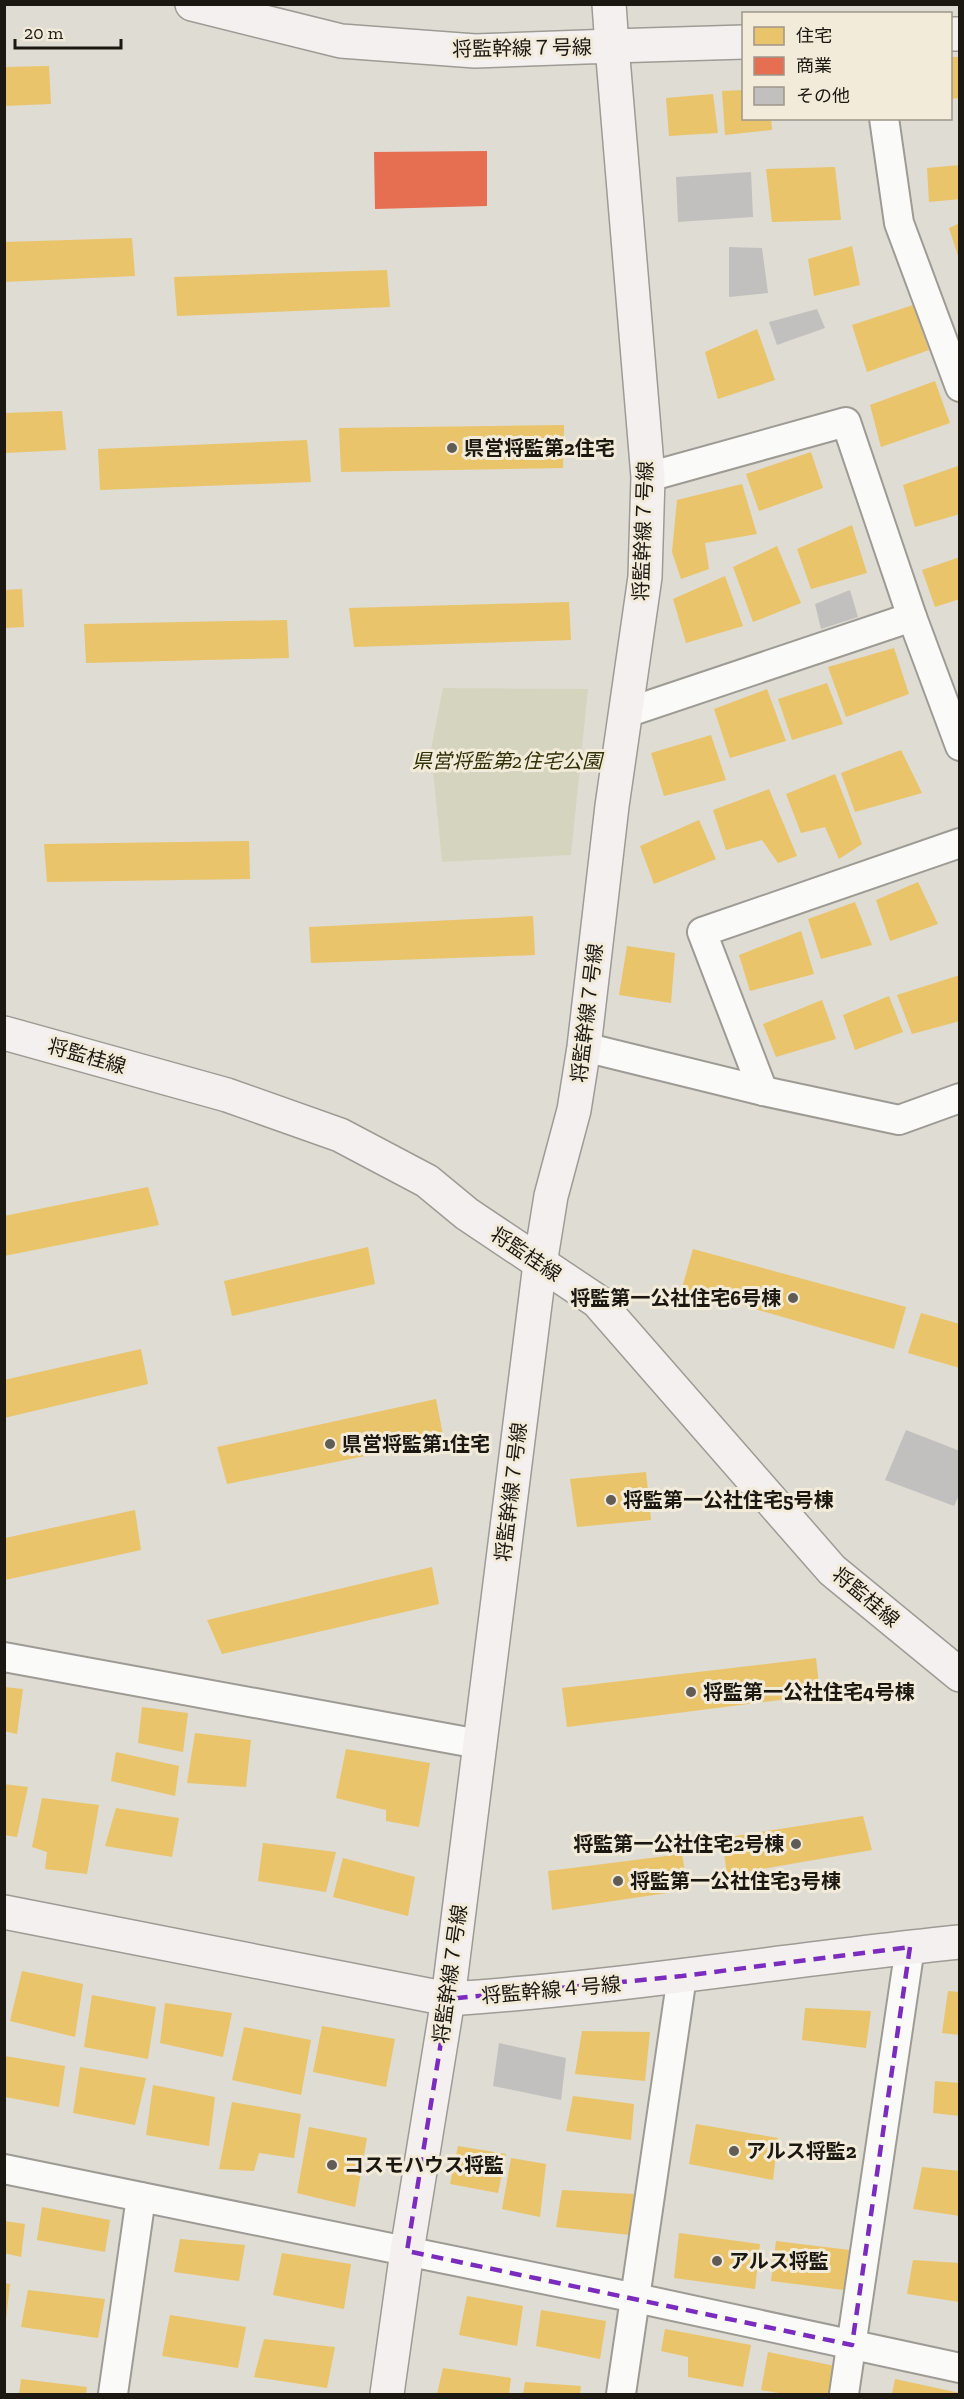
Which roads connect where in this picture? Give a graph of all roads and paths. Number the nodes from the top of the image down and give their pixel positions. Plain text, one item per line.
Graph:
1 (192, 4) edge
2 (609, 4) edge
3 (742, 42) edge
4 (612, 46) junction
5 (884, 120) edge
6 (960, 387) edge
7 (648, 477) junction
8 (912, 617) junction
9 (626, 713) junction
10 (960, 746) edge
11 (960, 843) edge
12 (4, 1033) edge
13 (584, 1047) junction
14 (763, 1091) junction
15 (960, 1098) edge
16 (540, 1264) junction
17 (4, 1657) edge
18 (960, 1675) edge
19 (478, 1744) junction
20 (4, 1912) edge
21 (960, 1942) edge
22 (910, 1947) junction
23 (682, 1976) junction
24 (448, 1999) junction
25 (4, 2169) edge
26 (141, 2197) junction
27 (407, 2251) junction
28 (636, 2298) junction
29 (852, 2345) junction
30 (960, 2368) edge
31 (113, 2394) edge
32 (387, 2394) edge
33 (621, 2394) edge
34 (844, 2394) edge

1 - 4 street, 将監幹線７号線
2 - 4 street
3 - 4 street
4 - 7 street, 将監幹線７号線
5 - 6 street
7 - 8 street
7 - 9 street, 将監幹線７号線
8 - 9 street
8 - 10 street
9 - 13 street, 将監幹線７号線
11 - 14 street
12 - 16 street, 将監桂線
13 - 14 street
13 - 16 street, 将監幹線７号線
14 - 15 street
16 - 18 street, 将監桂線
16 - 19 street, 将監幹線７号線
17 - 19 street
19 - 24 street, 将監幹線７号線
20 - 24 street, 将監幹線４号線
21 - 22 street, 将監幹線４号線
22 - 23 street, 将監幹線４号線
22 - 29 street
23 - 24 street, 将監幹線４号線
23 - 28 street
24 - 27 street, 将監幹線７号線
25 - 26 street
26 - 27 street
26 - 31 street
27 - 28 street
27 - 32 street, 将監幹線７号線
28 - 29 street
28 - 33 street
29 - 30 street
29 - 34 street

